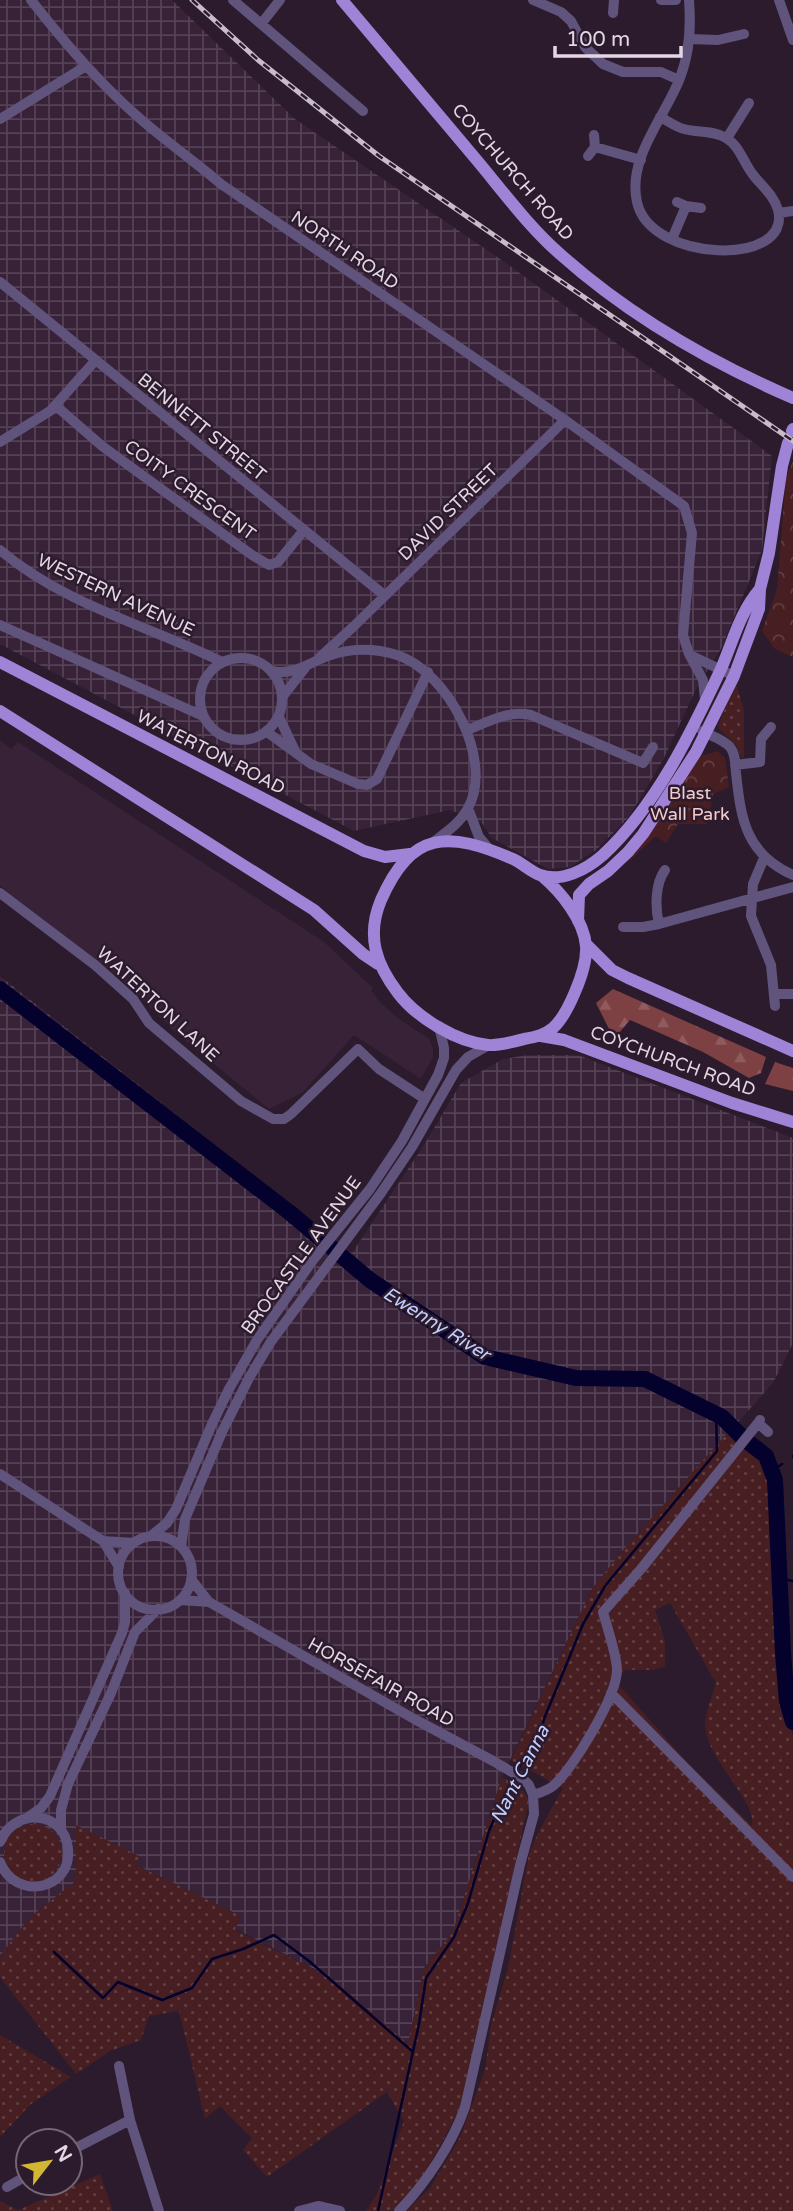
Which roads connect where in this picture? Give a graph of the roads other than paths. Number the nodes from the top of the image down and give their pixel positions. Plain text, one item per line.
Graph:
1 (31, 0) edge
2 (233, 0) edge
3 (280, 0) edge
4 (342, 0) edge
5 (533, 0) edge
6 (614, 0) edge
7 (661, 0) edge
8 (677, 0) edge
9 (689, 0) edge
10 (779, 1) edge
11 (613, 13) dead end
12 (789, 14) edge
13 (261, 24) junction
14 (744, 34) dead end
15 (690, 39) junction
16 (793, 40) edge
17 (86, 66) junction
18 (679, 80) junction
19 (733, 104) dead end
20 (363, 111) dead end
21 (660, 117) junction
22 (0, 119) edge
23 (594, 135) dead end
24 (727, 138) junction
25 (595, 147) junction
26 (588, 156) dead end
27 (641, 160) junction
28 (701, 208) dead end
29 (793, 211) edge
30 (779, 213) junction
31 (672, 239) junction
32 (0, 282) edge
33 (95, 361) junction
34 (793, 398) edge
35 (55, 405) junction
36 (565, 420) junction
37 (791, 434) edge
38 (0, 442) edge
39 (304, 530) junction
40 (0, 550) edge
41 (760, 589) junction
42 (384, 595) junction
43 (0, 625) edge
44 (353, 627) junction
45 (356, 649) junction
46 (688, 654) junction
47 (316, 661) junction
48 (0, 662) edge
49 (222, 662) junction
50 (305, 668) junction
51 (720, 670) junction
52 (273, 671) junction
53 (428, 672) junction
54 (734, 676) junction
55 (283, 696) junction
56 (705, 699) junction
57 (0, 711) edge
58 (204, 716) junction
59 (279, 717) junction
60 (692, 726) junction
61 (771, 727) dead end
62 (467, 730) junction
63 (267, 732) junction
64 (706, 733) junction
65 (653, 747) dead end
66 (297, 755) junction
67 (735, 765) junction
68 (468, 808) junction
69 (432, 843) junction
70 (490, 850) junction
71 (410, 854) junction
72 (764, 858) junction
73 (665, 870) dead end
74 (793, 875) edge
75 (542, 876) junction
76 (793, 887) edge
77 (0, 893) edge
78 (751, 898) junction
79 (578, 921) junction
80 (659, 924) junction
81 (623, 927) dead end
82 (586, 944) junction
83 (378, 964) junction
84 (775, 994) junction
85 (793, 994) edge
86 (775, 1006) dead end
87 (439, 1026) junction
88 (541, 1036) junction
89 (489, 1045) junction
90 (793, 1051) edge
91 (425, 1098) junction
92 (793, 1122) edge
93 (768, 1432) dead end
94 (0, 1474) edge
95 (151, 1536) junction
96 (103, 1541) junction
97 (134, 1543) junction
98 (181, 1547) junction
99 (119, 1567) junction
100 (191, 1579) junction
101 (125, 1593) junction
102 (180, 1600) junction
103 (208, 1602) junction
104 (158, 1609) junction
105 (611, 1693) junction
106 (533, 1795) junction
107 (28, 1817) junction
108 (2, 1830) edge
109 (61, 1831) junction
110 (0, 1842) edge
111 (0, 1862) edge
112 (793, 1877) edge
113 (120, 2066) dead end
114 (130, 2120) junction
115 (84, 2144) edge
116 (14, 2183) edge
117 (7, 2187) dead end
118 (159, 2211) edge
119 (299, 2211) edge
120 (340, 2211) edge
121 (398, 2211) edge

1 - 17 street, NORTH ROAD
2 - 13 street
3 - 13 street
4 - 34 main road, COYCHURCH ROAD
5 - 18 street
6 - 11 street
7 - 8 street
9 - 15 street
10 - 12 street
12 - 16 street
13 - 20 street
14 - 15 street
15 - 18 street
17 - 22 street
17 - 36 street, NORTH ROAD
18 - 21 street
19 - 24 street
21 - 24 street
21 - 27 street
23 - 25 street
24 - 30 street
25 - 26 street
25 - 27 street
27 - 31 street
28 - 31 street
29 - 30 street
30 - 31 street
32 - 33 street, BENNETT STREET
33 - 35 street
33 - 39 street, BENNETT STREET
35 - 38 street
35 - 39 street, COITY CRESCENT
36 - 42 street, DAVID STREET
36 - 46 street, NORTH ROAD
37 - 41 main road
39 - 42 street, BENNETT STREET
40 - 49 street, WESTERN AVENUE
41 - 51 main road
41 - 54 main road
42 - 44 street, DAVID STREET
43 - 58 street
44 - 45 street
44 - 47 street, DAVID STREET
45 - 47 street
45 - 53 street
46 - 51 street
46 - 56 street
47 - 50 street
48 - 71 main road, WATERTON ROAD
49 - 52 street
49 - 58 street
50 - 52 street
50 - 55 street
51 - 54 street
51 - 56 main road
52 - 55 street
53 - 62 street
53 - 66 street
54 - 64 main road
55 - 59 street
56 - 60 main road
57 - 83 main road
58 - 63 street
59 - 63 street
59 - 66 street
60 - 64 street
60 - 75 main road
61 - 67 street
62 - 65 street
62 - 68 street
63 - 66 street
64 - 67 street
64 - 79 main road
67 - 72 street
68 - 69 street
68 - 70 street
69 - 70 main road
69 - 71 main road
70 - 75 main road
71 - 83 main road
72 - 74 street
72 - 78 street
73 - 80 street
75 - 79 main road
76 - 78 street
77 - 91 street, WATERTON LANE
78 - 80 street
78 - 84 street
79 - 82 main road
80 - 81 street
82 - 88 main road
82 - 90 main road
83 - 87 main road
84 - 85 street
84 - 86 street
87 - 89 main road
87 - 91 street, BROCASTLE AVENUE
88 - 89 main road
88 - 92 main road, COYCHURCH ROAD
89 - 98 street, BROCASTLE AVENUE
91 - 95 street, BROCASTLE AVENUE
93 - 105 street
94 - 96 street
95 - 97 street
95 - 98 street
96 - 97 street
96 - 99 street
97 - 99 street
98 - 100 street
99 - 101 street
100 - 102 street
100 - 103 street, HORSEFAIR ROAD
101 - 104 street
101 - 107 street
102 - 103 street, HORSEFAIR ROAD
102 - 104 street
103 - 106 street, HORSEFAIR ROAD
104 - 109 street
105 - 106 street
105 - 112 street
106 - 121 street
107 - 108 street
107 - 109 street
108 - 110 street
109 - 111 street
113 - 114 street
114 - 115 street
114 - 118 street
116 - 117 street
119 - 120 street

